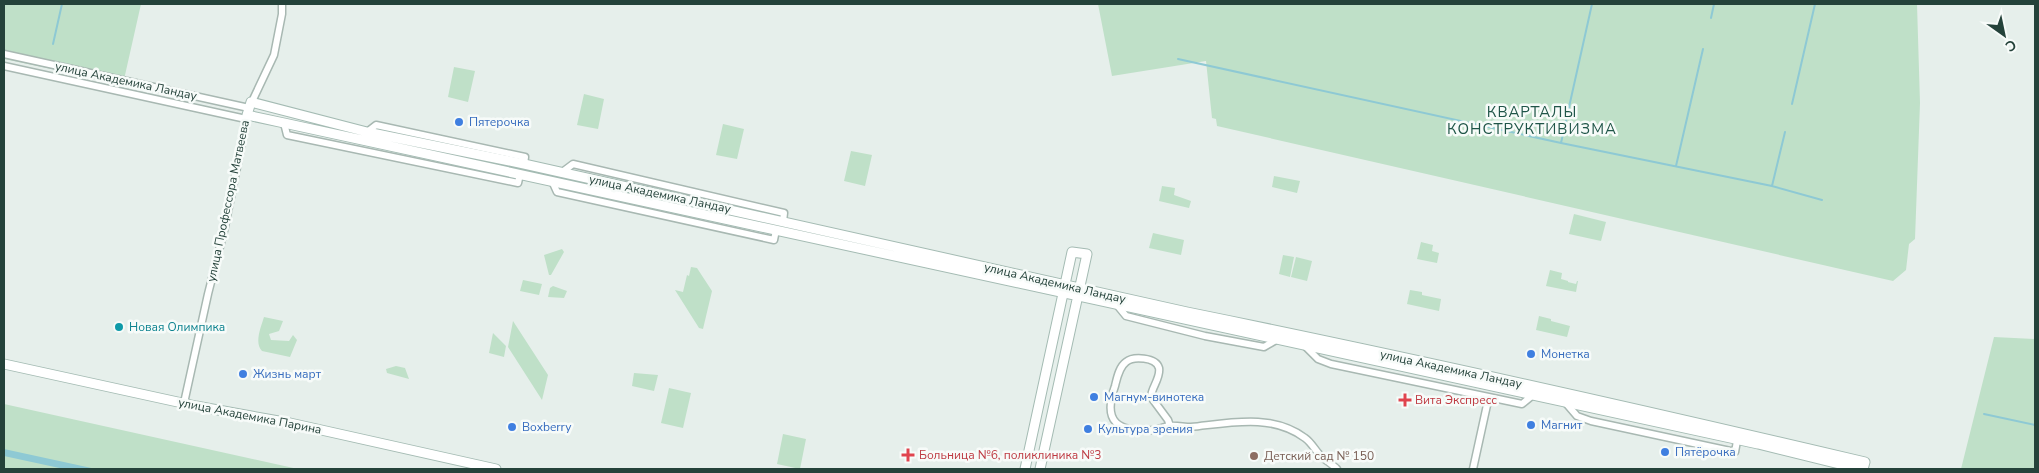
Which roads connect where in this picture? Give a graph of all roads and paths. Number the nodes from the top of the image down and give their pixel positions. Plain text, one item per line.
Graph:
1 (282, 4) edge
2 (4, 54) edge
3 (4, 66) edge
4 (248, 111) junction
5 (367, 132) junction
6 (524, 161) junction
7 (552, 181) junction
8 (776, 230) junction
9 (1064, 289) junction
10 (1078, 292) junction
11 (4, 364) edge
12 (184, 403) junction
13 (1487, 405) dead end
14 (1170, 426) junction
15 (1863, 467) edge
16 (496, 469) edge
17 (1025, 469) edge
18 (1040, 469) edge
19 (1337, 469) edge
20 (1473, 469) edge

1 - 4 street, улица Профессора Матвеева
2 - 4 street, улица Академика Ландау
3 - 4 street, улица Академика Ландау
4 - 5 street, улица Академика Ландау
4 - 7 street, улица Академика Ландау
4 - 12 street, улица Профессора Матвеева
5 - 6 street, улица Академика Ландау
5 - 6 street
6 - 9 street, улица Академика Ландау
7 - 8 street, улица Академика Ландау
7 - 8 street
8 - 9 street, улица Академика Ландау
9 - 10 street, улица Академика Ландау
9 - 10 street
9 - 17 street
10 - 15 street, улица Академика Ландау
10 - 15 street, улица Академика Ландау
10 - 18 street
11 - 12 street, улица Академика Парина
12 - 16 street, улица Академика Парина
13 - 20 street
14 - 14 street
14 - 19 street

